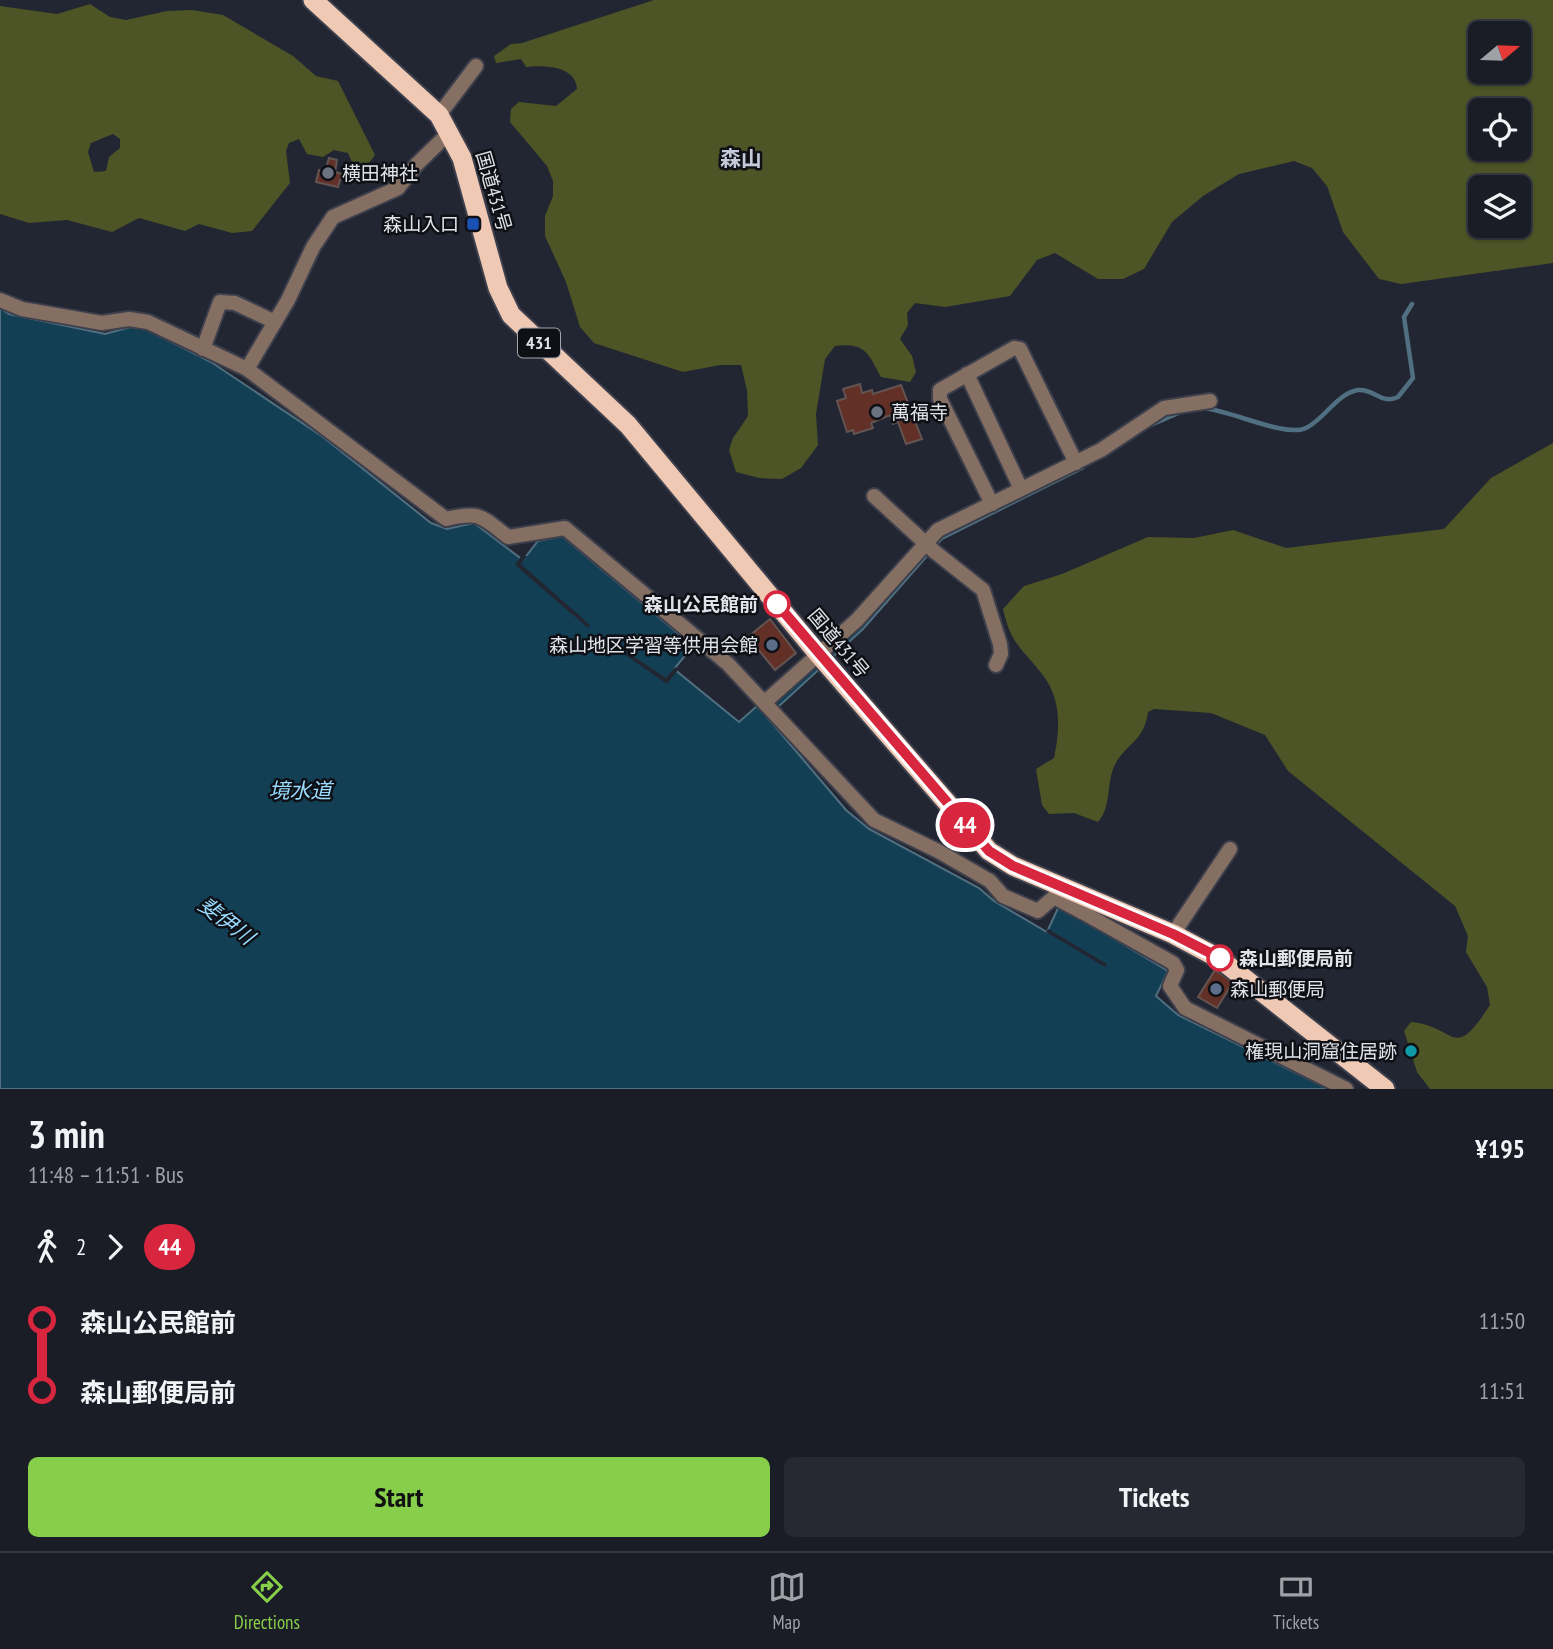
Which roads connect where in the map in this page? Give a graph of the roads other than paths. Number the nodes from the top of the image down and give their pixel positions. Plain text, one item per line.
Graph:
1 (313, 0) edge
2 (476, 66) dead end
3 (439, 115) junction
4 (450, 132) junction
5 (0, 300) edge
6 (275, 322) junction
7 (203, 349) junction
8 (247, 369) junction
9 (967, 374) junction
10 (1210, 401) dead end
11 (1076, 463) junction
12 (1021, 489) junction
13 (874, 496) dead end
14 (992, 504) junction
15 (929, 547) junction
16 (823, 660) junction
17 (996, 665) dead end
18 (769, 707) junction
19 (1230, 849) dead end
20 (1085, 905) junction
21 (1173, 934) junction
22 (1346, 1089) edge
23 (1385, 1089) edge

1 - 3 highway, 国道431号 / 431
2 - 3 street
3 - 4 highway, 国道431号 / 431
4 - 6 street
4 - 16 highway, 国道431号 / 431
5 - 7 street
6 - 7 street
6 - 8 street
7 - 8 street
8 - 18 street
9 - 11 street
9 - 12 street
9 - 14 street
10 - 11 street
11 - 12 street
12 - 14 street
13 - 15 street
14 - 15 street
15 - 16 street
15 - 17 street
16 - 18 street
16 - 20 highway, 国道431号 / 431
18 - 20 street
19 - 21 street
20 - 21 highway, 国道431号 / 431
20 - 22 street
21 - 23 highway, 国道431号 / 431

